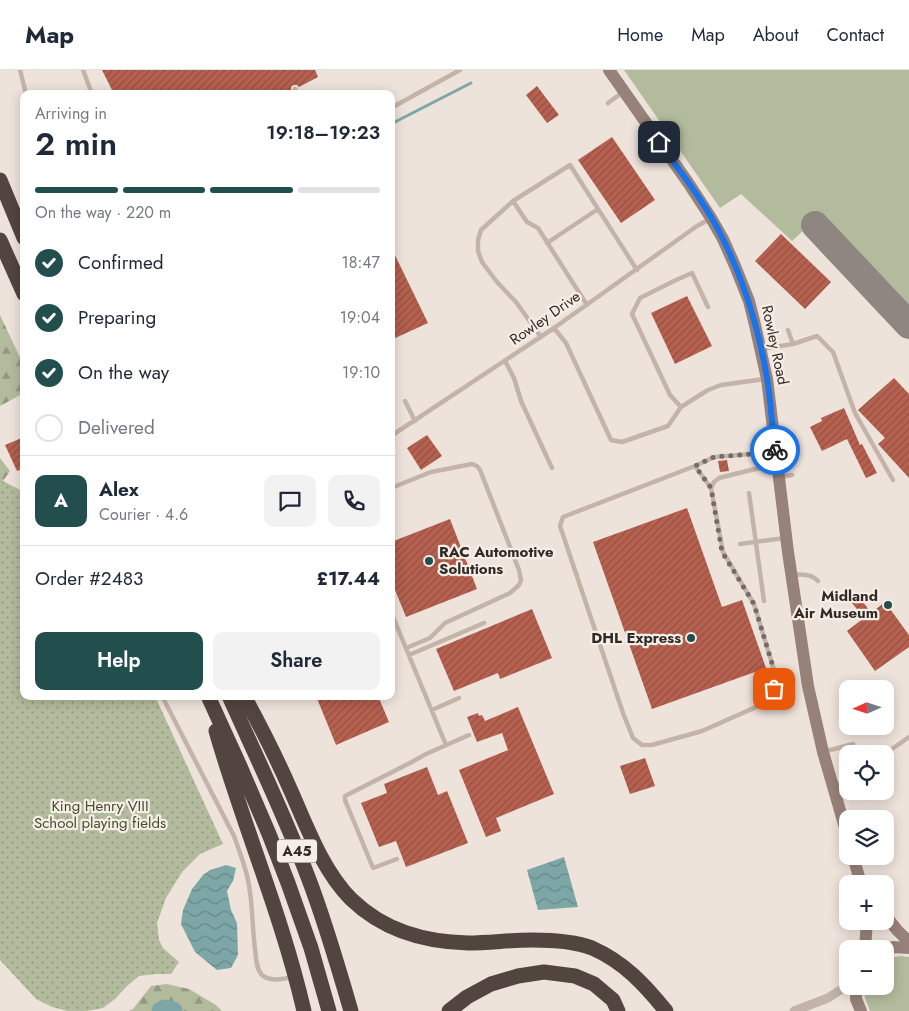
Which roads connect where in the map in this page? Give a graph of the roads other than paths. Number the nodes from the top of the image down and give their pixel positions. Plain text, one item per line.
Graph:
1 (20, 70) edge
2 (83, 70) edge
3 (460, 70) edge
4 (609, 70) edge
5 (25, 90) edge
6 (90, 90) edge
7 (624, 92) junction
8 (608, 103) dead end
9 (395, 106) edge
10 (0, 180) edge
11 (513, 201) junction
12 (598, 208) junction
13 (711, 218) junction
14 (20, 228) edge
15 (0, 240) edge
16 (547, 243) junction
17 (637, 270) junction
18 (20, 285) edge
19 (587, 305) junction
20 (708, 307) dead end
21 (554, 328) junction
22 (788, 330) dead end
23 (541, 337) junction
24 (793, 344) junction
25 (761, 350) junction
26 (505, 361) junction
27 (767, 379) junction
28 (405, 401) dead end
29 (681, 407) junction
30 (415, 420) junction
31 (395, 433) edge
32 (776, 452) junction
33 (695, 466) junction
34 (552, 468) dead end
35 (783, 473) junction
36 (893, 480) dead end
37 (395, 486) edge
38 (711, 488) junction
39 (749, 493) dead end
40 (786, 537) junction
41 (756, 541) junction
42 (740, 544) dead end
43 (791, 575) junction
44 (818, 581) dead end
45 (764, 601) dead end
46 (395, 622) edge
47 (484, 624) dead end
48 (406, 648) junction
49 (409, 655) junction
50 (459, 698) dead end
51 (164, 700) edge
52 (207, 700) edge
53 (208, 700) edge
54 (231, 700) edge
55 (246, 700) edge
56 (432, 710) junction
57 (470, 735) dead end
58 (909, 737) edge
59 (853, 744) dead end
60 (446, 745) junction
61 (894, 748) edge
62 (823, 752) junction
63 (839, 783) edge
64 (832, 786) junction
65 (839, 810) edge
66 (397, 859) dead end
67 (894, 926) edge
68 (909, 942) edge
69 (894, 947) edge
70 (909, 948) edge
71 (296, 976) junction
72 (839, 991) edge
73 (856, 995) edge
74 (304, 1011) edge
75 (329, 1011) edge
76 (351, 1011) edge
77 (449, 1011) edge
78 (618, 1011) edge
79 (666, 1011) edge
80 (794, 1011) edge
81 (860, 1011) edge

1 - 5 lane
2 - 6 lane
3 - 9 lane
4 - 7 street, Rowley Road
7 - 8 lane
7 - 13 street, Rowley Road
10 - 14 highway
11 - 12 lane
11 - 16 lane
11 - 23 lane
12 - 16 lane
12 - 17 lane
13 - 17 lane, Rowley Drive
13 - 25 street, Rowley Road
15 - 18 highway
16 - 19 lane
17 - 19 lane, Rowley Drive
19 - 21 lane, Rowley Drive
20 - 29 lane
21 - 23 lane, Rowley Drive
21 - 29 lane
22 - 24 lane
23 - 26 lane, Rowley Drive
24 - 25 lane
24 - 36 lane
25 - 27 street, Rowley Road
26 - 30 lane, Rowley Drive
26 - 34 lane
27 - 29 lane
27 - 32 street, Rowley Road
28 - 30 lane
30 - 31 lane, Rowley Drive
32 - 33 lane
32 - 35 street, Rowley Road
33 - 38 lane
33 - 38 lane
35 - 38 lane
35 - 40 street, Rowley Road
37 - 48 lane
39 - 41 lane
40 - 41 lane
40 - 43 street, Rowley Road
41 - 42 lane
41 - 45 lane
43 - 44 lane
43 - 62 street, Rowley Road
46 - 48 lane
47 - 49 lane
48 - 49 lane
49 - 56 lane
50 - 56 lane
51 - 71 lane
52 - 71 highway
53 - 75 highway, A45
54 - 76 highway, A45
55 - 79 highway
56 - 60 lane
57 - 60 lane
58 - 61 lane
59 - 62 lane
60 - 66 lane
62 - 64 street, Rowley Road
63 - 64 lane
64 - 65 street, Rowley Road
67 - 68 street
69 - 70 street
71 - 74 highway
72 - 80 street
73 - 81 street
77 - 78 highway

